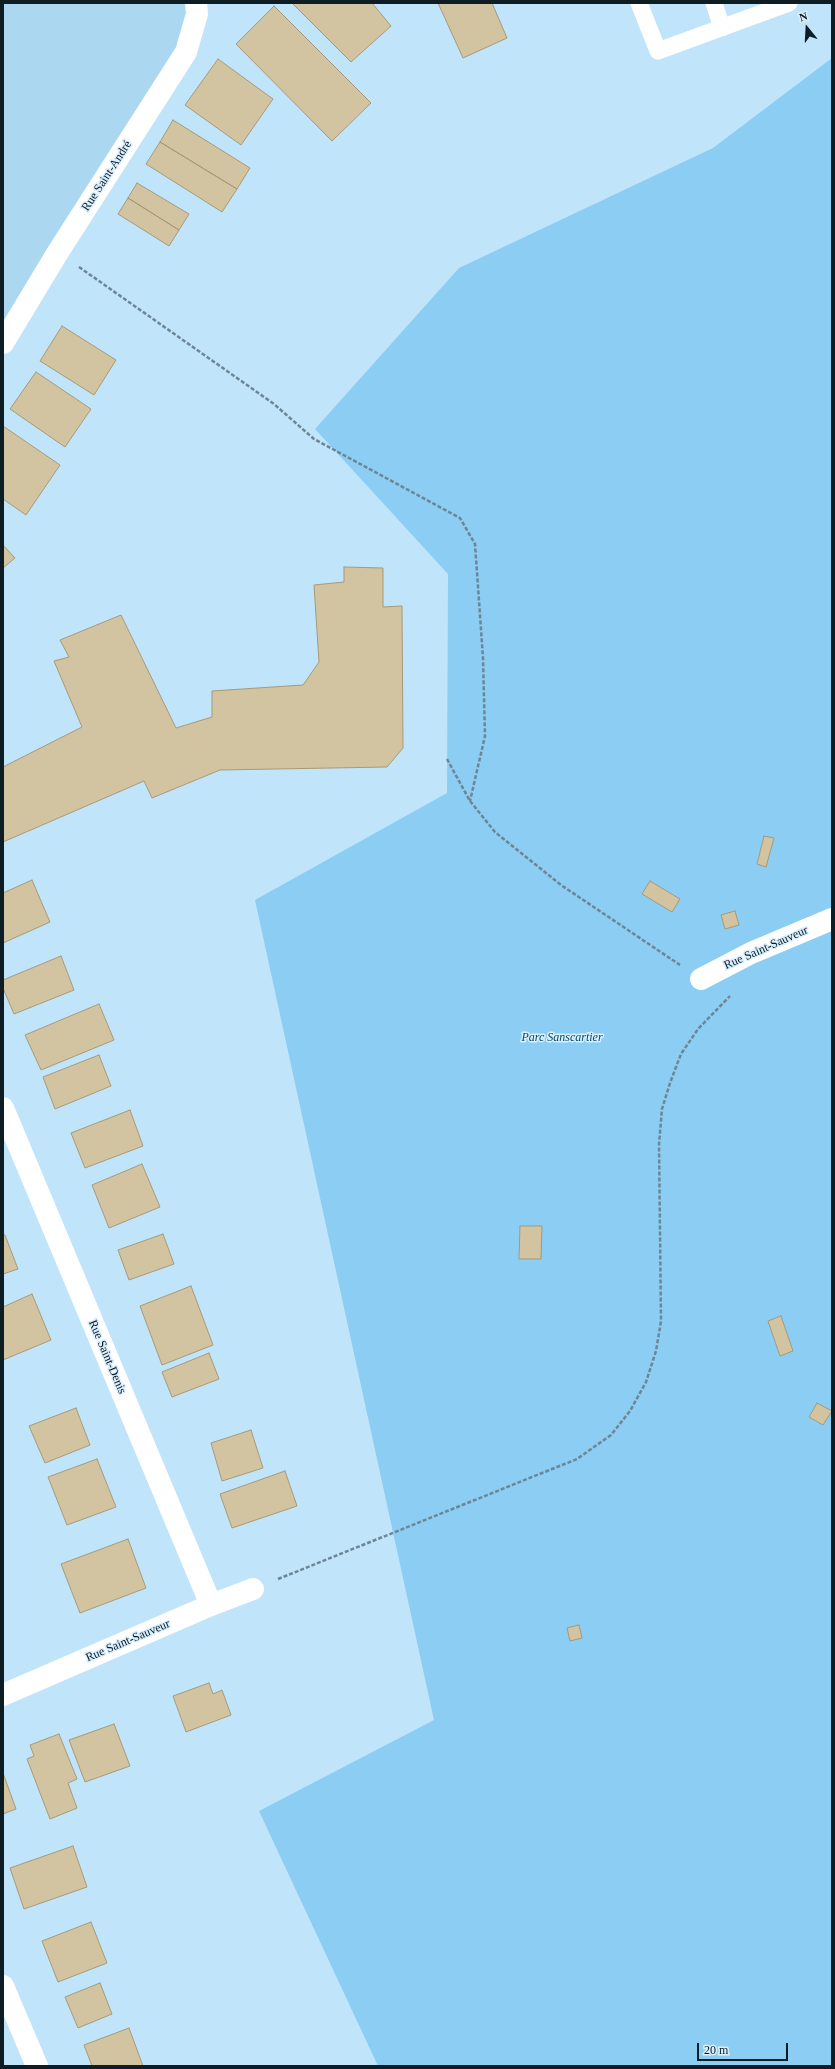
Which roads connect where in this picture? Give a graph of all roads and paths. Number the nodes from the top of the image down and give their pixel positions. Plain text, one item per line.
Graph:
1 (196, 3) edge
2 (639, 3) edge
3 (714, 3) edge
4 (789, 3) edge
5 (722, 28) junction
6 (56, 255) junction
7 (3, 343) edge
8 (447, 759) dead end
9 (470, 801) junction
10 (832, 919) edge
11 (701, 979) joint
12 (722, 1004) dead end
13 (3, 1108) edge
14 (253, 1589) joint
15 (211, 1605) junction
16 (3, 1695) edge
17 (3, 1986) edge
18 (37, 2066) edge

1 - 6 street, Rue Saint-André
2 - 5 lane
3 - 5 lane
4 - 5 lane
6 - 7 street, Rue Saint-André
6 - 9 path
8 - 9 path
9 - 11 path
10 - 11 street, Rue Saint-Sauveur
12 - 14 path
13 - 15 street, Rue Saint-Denis
14 - 15 street, Rue Saint-Sauveur
15 - 16 street, Rue Saint-Sauveur
17 - 18 street

